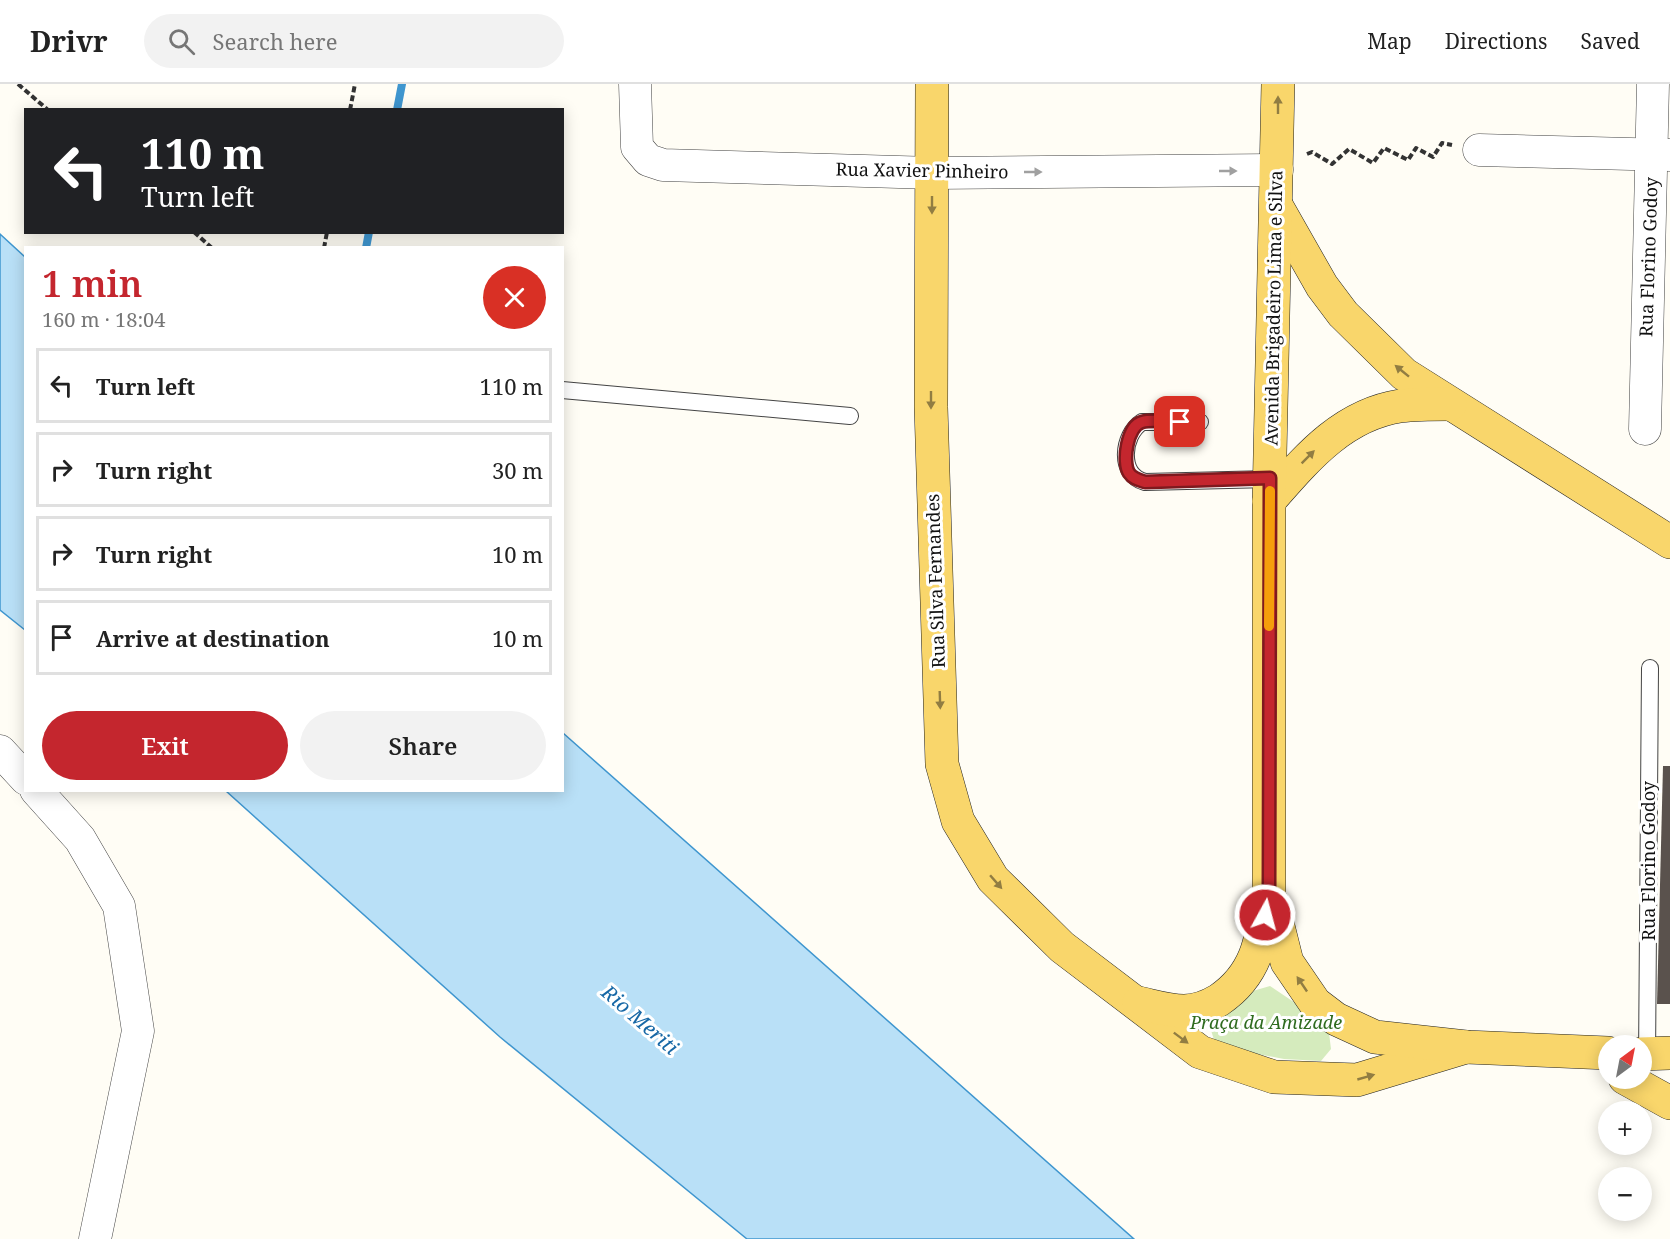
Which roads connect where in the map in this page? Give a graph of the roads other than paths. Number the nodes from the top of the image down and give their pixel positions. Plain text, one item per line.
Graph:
1 (635, 84) edge
2 (932, 84) edge
3 (1278, 84) edge
4 (1653, 84) edge
5 (1479, 150) road end
6 (1661, 154) edge
7 (1277, 170) junction
8 (933, 173) junction
9 (1276, 206) junction
10 (564, 390) edge
11 (1450, 404) junction
12 (850, 416) dead end
13 (1200, 422) dead end
14 (1645, 429) dead end
15 (1270, 490) junction
16 (1670, 542) edge
17 (1650, 668) dead end
18 (0, 751) edge
19 (24, 777) edge
20 (38, 792) edge
21 (1269, 891) junction
22 (1134, 1002) junction
23 (1466, 1047) junction
24 (1565, 1050) junction
25 (1598, 1052) edge
26 (1653, 1054) edge
27 (1598, 1066) edge
28 (1648, 1090) edge
29 (95, 1239) edge

1 - 8 street, Rua Xavier Pinheiro
2 - 8 main road, Rua Silva Fernandes
7 -> 3 main road, Avenida Brigadeiro Lima e Silva
4 - 6 street, Rua Florino Godoy
5 - 6 street
6 - 14 street, Rua Florino Godoy
8 -> 7 street, Rua Xavier Pinheiro
7 - 9 main road, Avenida Brigadeiro Lima e Silva
8 -> 22 main road, Rua Silva Fernandes
11 -> 9 main road
9 - 15 main road, Avenida Brigadeiro Lima e Silva
10 - 12 lane
15 -> 11 main road
11 - 16 main road
13 - 15 lane
15 - 21 main road, Avenida Brigadeiro Lima e Silva
17 - 26 lane, Rua Florino Godoy
18 - 19 street
20 - 29 street
21 - 22 main road
23 -> 21 main road
22 -> 23 main road
23 - 24 main road
24 - 25 main road
24 - 27 main road
26 - 28 lane, Rua Florino Godoy

